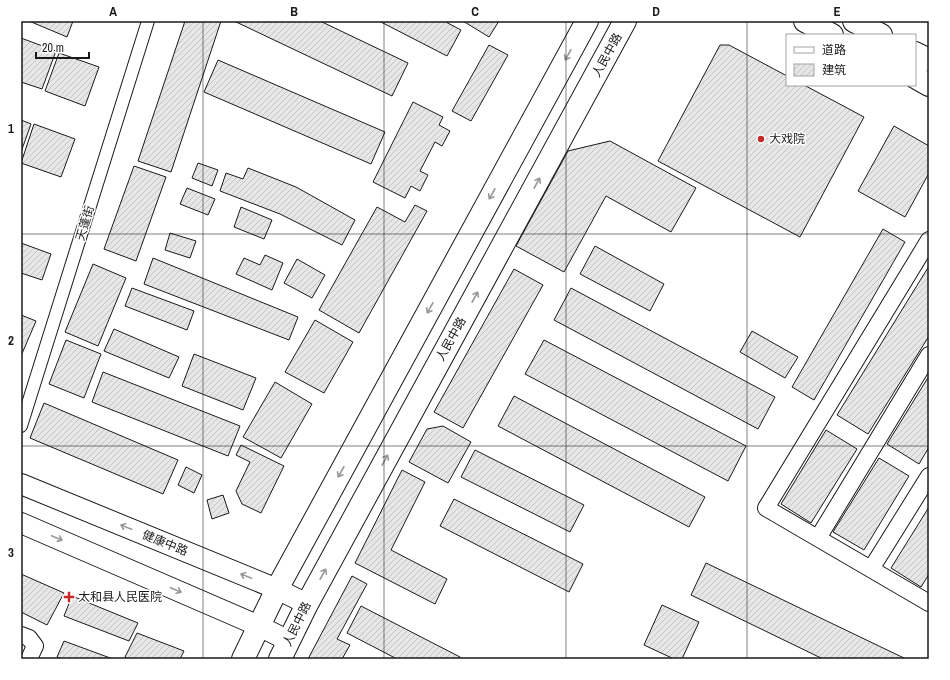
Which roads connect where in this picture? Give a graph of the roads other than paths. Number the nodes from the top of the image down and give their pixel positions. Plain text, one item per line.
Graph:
1 (148, 21) edge
2 (587, 21) edge
3 (625, 21) edge
4 (805, 21) edge
5 (854, 21) edge
6 (830, 34) edge
7 (879, 34) edge
8 (916, 54) edge
9 (929, 60) edge
10 (916, 78) edge
11 (929, 85) edge
12 (929, 240) edge
13 (929, 355) edge
14 (21, 426) edge
15 (929, 476) edge
16 (21, 484) edge
17 (21, 523) edge
18 (818, 538) junction
19 (871, 569) junction
20 (277, 589) junction
21 (927, 598) edge
22 (307, 604) junction
23 (259, 626) junction
24 (21, 635) edge
25 (284, 650) edge
26 (30, 659) edge
27 (243, 659) edge

1 - 14 street, 天蓬街
2 -> 20 main road
22 -> 3 main road, 人民中路
4 - 6 main road
5 - 7 main road
8 - 9 main road
10 - 11 main road
12 - 18 street
13 - 18 street
15 - 19 street
20 -> 16 street, 健康中路
17 -> 23 street
18 - 19 street
19 - 21 street
20 - 22 street, 健康中路
20 - 23 main road
22 - 25 main road, 人民中路
23 - 25 street
23 - 27 main road
24 - 26 street

